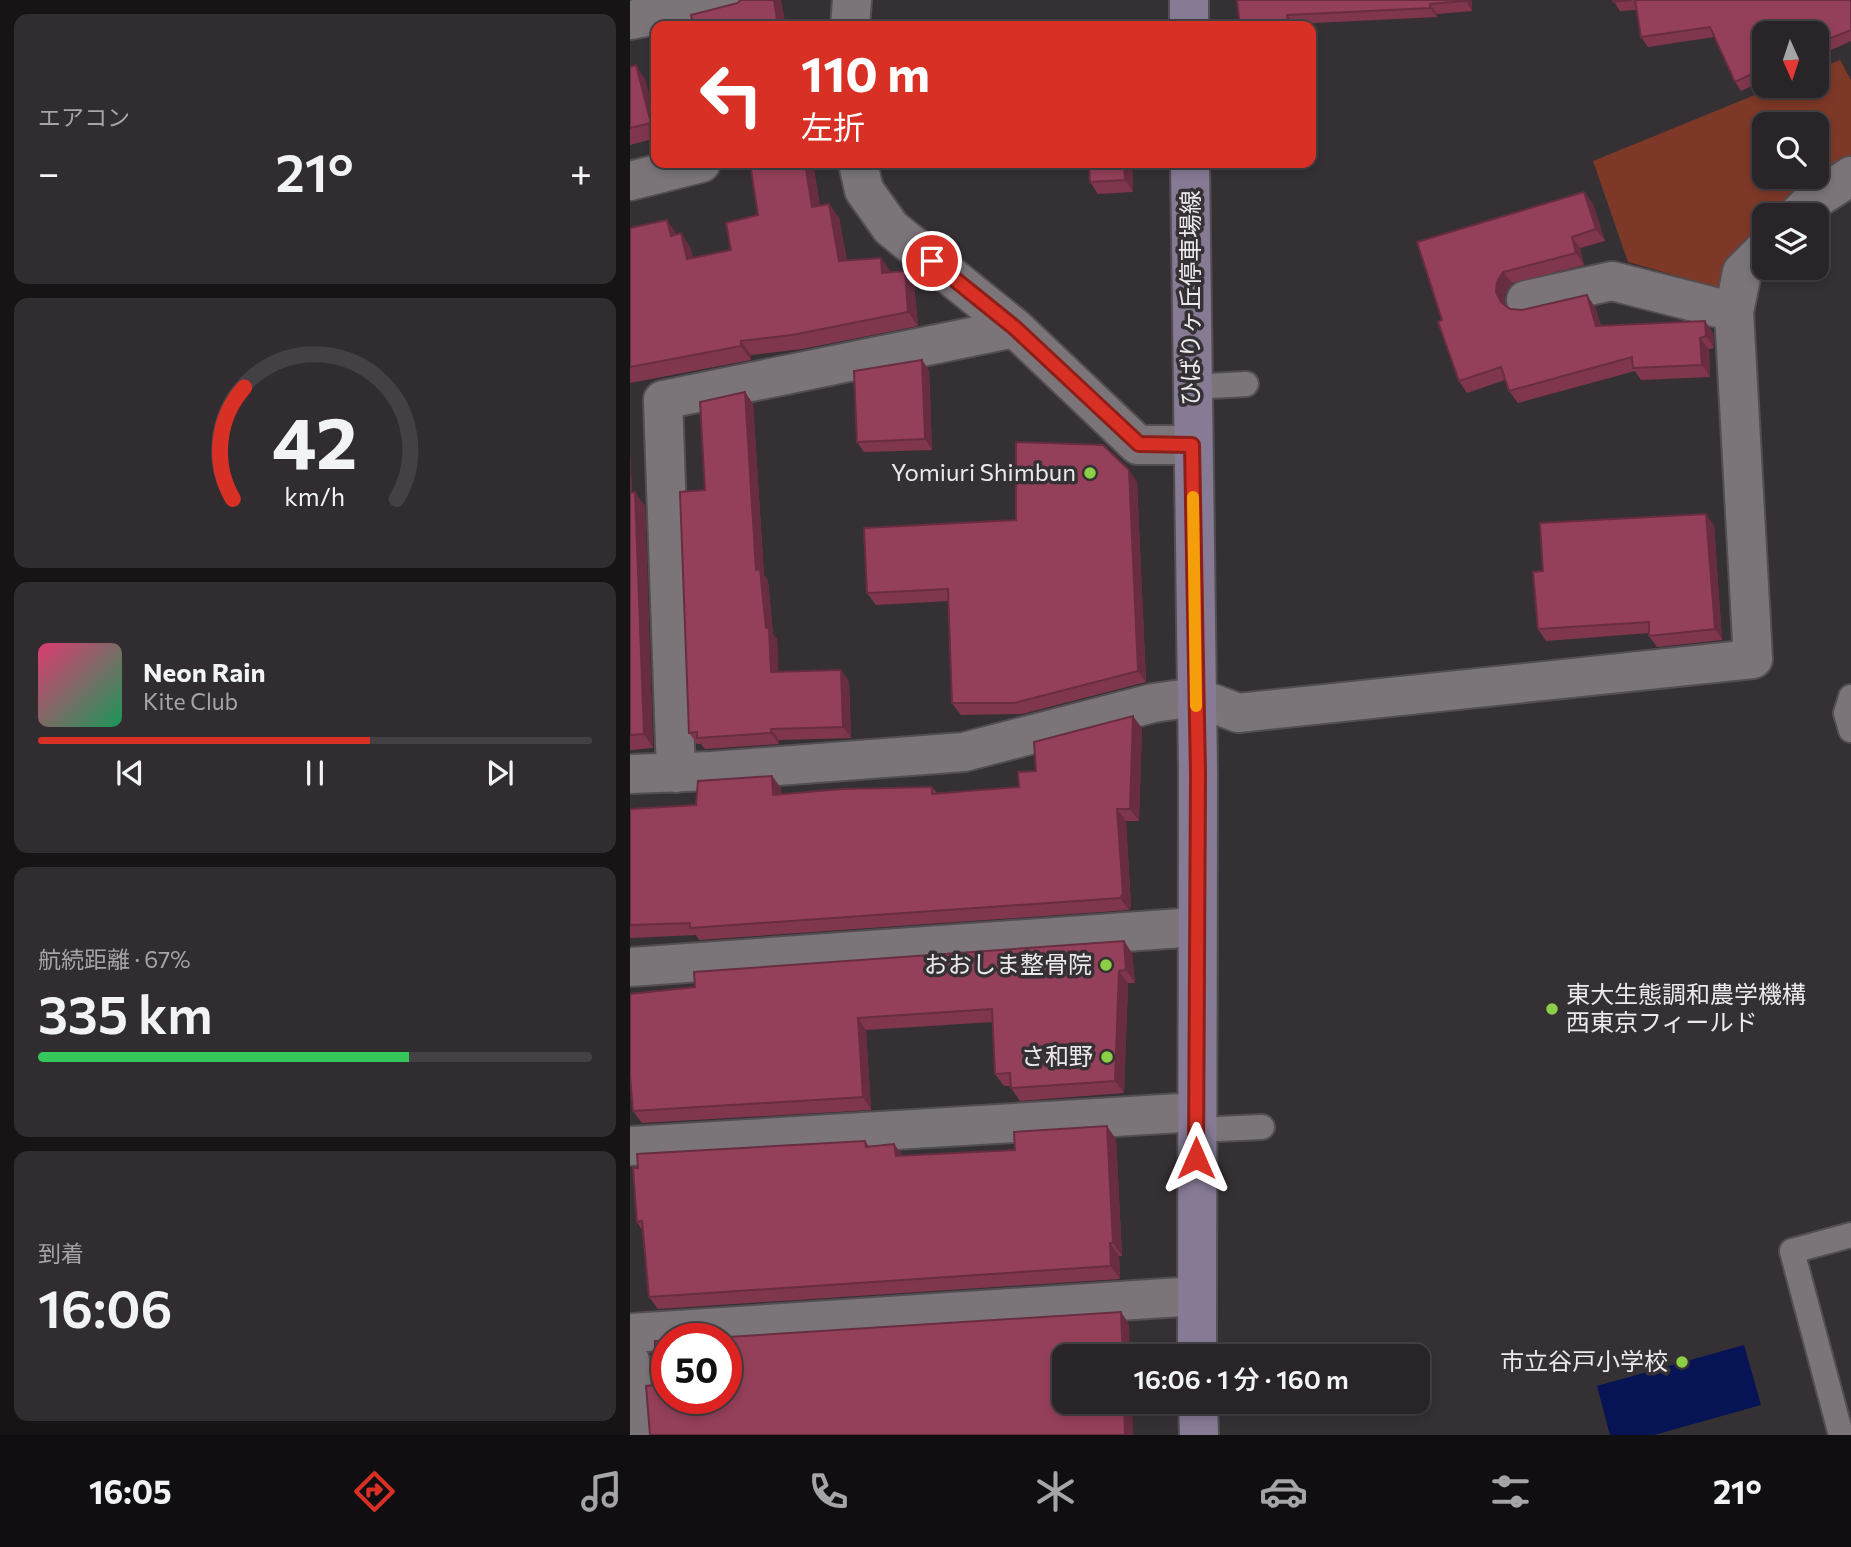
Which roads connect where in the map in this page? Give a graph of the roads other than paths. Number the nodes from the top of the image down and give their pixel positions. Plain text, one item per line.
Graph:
1 (734, 0) edge
2 (852, 0) edge
3 (1189, 0) edge
4 (630, 20) edge
5 (850, 21) edge
6 (1189, 21) edge
7 (681, 168) edge
8 (859, 168) edge
9 (1190, 168) edge
10 (1851, 176) edge
11 (630, 181) edge
12 (1810, 203) edge
13 (1752, 261) edge
14 (1526, 299) dead end
15 (1734, 312) junction
16 (1015, 328) junction
17 (1247, 384) dead end
18 (1192, 387) junction
19 (1192, 445) junction
20 (1196, 697) junction
21 (1851, 697) edge
22 (1851, 730) edge
23 (676, 773) junction
24 (630, 774) edge
25 (1196, 926) junction
26 (630, 967) edge
27 (1196, 1121) junction
28 (1262, 1128) dead end
29 (630, 1146) edge
30 (1851, 1235) edge
31 (1196, 1296) junction
32 (630, 1333) edge
33 (1197, 1344) edge
34 (630, 1361) edge
35 (1198, 1414) edge
36 (635, 1435) edge
37 (1199, 1435) edge
38 (1841, 1435) edge

1 - 4 street
2 - 5 street
3 - 6 main road
7 - 11 street
8 - 16 street
9 - 18 main road, ひばりヶ丘停車場線
10 - 12 street
13 - 15 street
14 - 15 street
15 - 20 street
16 - 19 street
16 - 23 street
17 - 18 lane
18 - 19 main road, ひばりヶ丘停車場線
19 - 20 main road, ひばりヶ丘停車場線
20 - 23 street
20 - 25 main road, ひばりヶ丘停車場線
21 - 22 lane
23 - 24 street
25 - 26 street
25 - 27 main road, ひばりヶ丘停車場線
27 - 28 lane
27 - 29 street
27 - 31 main road, ひばりヶ丘停車場線
30 - 38 lane
31 - 32 street
31 - 33 main road, ひばりヶ丘停車場線
34 - 36 street
35 - 37 main road

